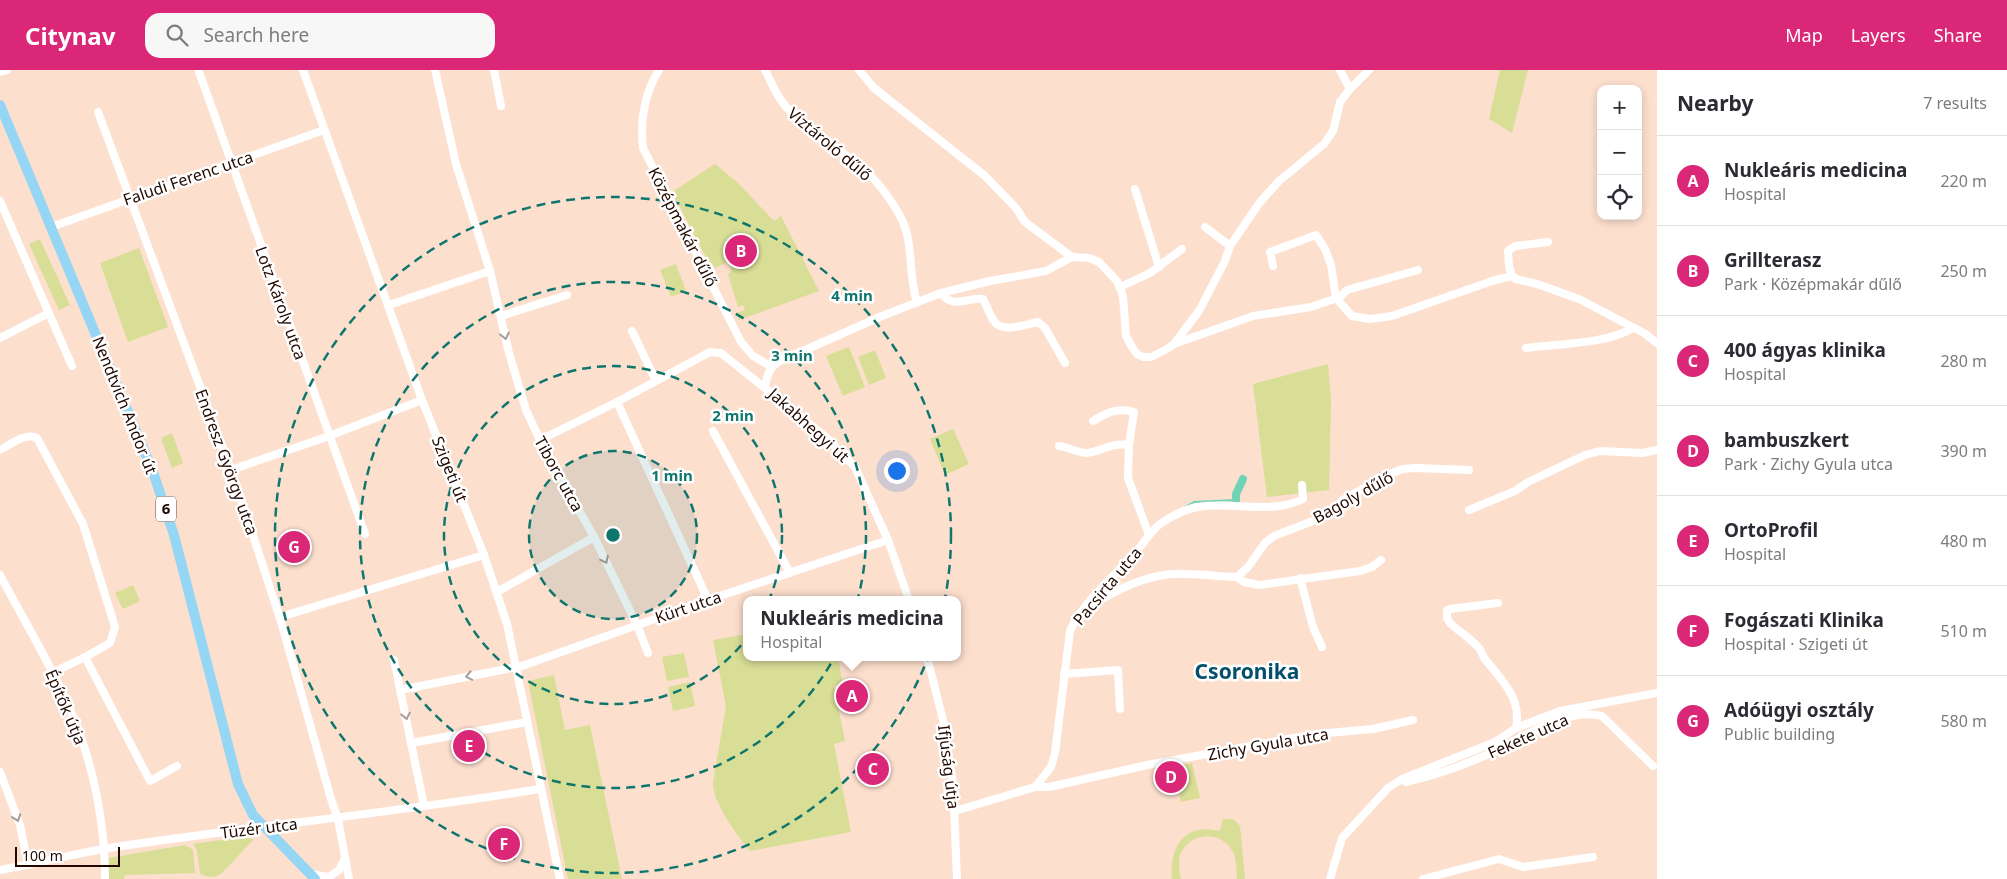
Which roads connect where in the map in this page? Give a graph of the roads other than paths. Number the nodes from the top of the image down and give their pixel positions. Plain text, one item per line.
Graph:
1 (7, 70) edge
2 (303, 70) edge
3 (444, 70) edge
4 (494, 70) edge
5 (659, 70) edge
6 (765, 70) edge
7 (860, 70) edge
8 (1340, 70) edge
9 (1369, 70) edge
10 (435, 71) edge
11 (0, 72) edge
12 (199, 72) dead end
13 (1350, 88) junction
14 (0, 105) edge
15 (501, 106) dead end
16 (98, 112) dead end
17 (324, 130) junction
18 (231, 163) junction
19 (1135, 189) dead end
20 (131, 199) junction
21 (0, 202) edge
22 (51, 226) junction
23 (1205, 227) dead end
24 (1548, 242) dead end
25 (1230, 246) junction
26 (1182, 249) dead end
27 (1072, 257) junction
28 (1273, 266) dead end
29 (1159, 267) junction
30 (1418, 270) dead end
31 (490, 271) junction
32 (1512, 276) junction
33 (1120, 287) junction
34 (941, 294) junction
35 (567, 295) dead end
36 (1336, 298) junction
37 (917, 302) junction
38 (389, 305) junction
39 (49, 313) junction
40 (501, 316) junction
41 (1633, 328) junction
42 (632, 331) dead end
43 (0, 338) edge
44 (1657, 343) edge
45 (1174, 344) junction
46 (1526, 348) dead end
47 (1066, 363) dead end
48 (72, 366) dead end
49 (772, 367) junction
50 (656, 381) junction
51 (765, 388) junction
52 (422, 400) junction
53 (617, 402) junction
54 (1093, 421) dead end
55 (713, 431) dead end
56 (329, 436) junction
57 (540, 440) junction
58 (1129, 445) junction
59 (1059, 446) dead end
60 (0, 450) edge
61 (1657, 450) edge
62 (231, 470) junction
63 (1469, 470) dead end
64 (1302, 485) dead end
65 (1469, 510) dead end
66 (365, 534) dead end
67 (1149, 535) junction
68 (594, 537) junction
69 (888, 540) junction
70 (484, 556) junction
71 (1382, 560) dead end
72 (790, 572) junction
73 (0, 575) edge
74 (1237, 577) junction
75 (1300, 578) junction
76 (497, 592) junction
77 (908, 596) edge
78 (708, 600) junction
79 (1498, 603) dead end
80 (1086, 608) junction
81 (280, 617) junction
82 (637, 625) junction
83 (1322, 647) dead end
84 (648, 653) dead end
85 (85, 657) junction
86 (394, 660) dead end
87 (928, 661) edge
88 (517, 667) junction
89 (52, 673) junction
90 (1064, 674) junction
91 (400, 690) junction
92 (1657, 693) edge
93 (1120, 709) dead end
94 (1414, 720) dead end
95 (527, 722) junction
96 (1516, 728) junction
97 (411, 743) junction
98 (177, 766) dead end
99 (1653, 766) dead end
100 (0, 772) edge
101 (1044, 777) junction
102 (1035, 787) junction
103 (1049, 787) junction
104 (1388, 788) junction
105 (540, 789) junction
106 (520, 792) junction
107 (543, 803) junction
108 (424, 806) junction
109 (955, 810) junction
110 (338, 819) junction
111 (263, 826) junction
112 (104, 849) junction
113 (1592, 857) dead end
114 (345, 858) junction
115 (28, 865) junction
116 (0, 870) edge
117 (313, 876) edge
118 (105, 879) edge
119 (349, 879) edge
120 (560, 879) edge
121 (957, 879) edge
122 (1330, 879) edge
123 (1424, 879) edge

1 - 11 street
2 - 17 street, Szigeti út
3 - 10 street, Tiborc utca
4 - 15 street
5 - 49 street, Középmakár dűlő
6 - 37 street, Víztároló dűlő
7 - 27 street
8 - 13 street
9 - 13 street
10 - 31 street, Tiborc utca
12 - 18 street, Lotz Károly utca
13 - 25 street
14 - 22 main road, Nendtvich Andor út / 6
16 - 20 street, Endresz György utca
17 - 18 street, Faludi Ferenc utca
17 - 38 street, Szigeti út
18 - 20 street, Faludi Ferenc utca
18 - 56 street, Lotz Károly utca
19 - 29 street
20 - 22 street, Faludi Ferenc utca
20 - 62 street, Endresz György utca
21 - 39 street
22 - 111 main road, Nendtvich Andor út / 6
23 - 25 street
24 - 32 street
25 - 45 street
26 - 29 street
27 - 33 street
27 - 34 street, Jakabhegyi út
28 - 36 street
29 - 33 street
30 - 36 street
31 - 38 street
31 - 40 street, Tiborc utca
32 - 36 street
32 - 41 street
33 - 45 street
34 - 37 street, Jakabhegyi út
34 - 47 street
35 - 40 street
36 - 45 street
37 - 49 street, Jakabhegyi út
38 - 52 street, Szigeti út
39 - 43 street
39 - 48 street
40 -> 57 street, Tiborc utca
41 - 44 street
41 - 46 street
42 - 50 street
49 - 51 street, Jakabhegyi út
50 - 51 street
50 - 53 street
51 - 69 street, Jakabhegyi út
52 - 56 street
52 - 70 street, Szigeti út
53 - 57 street
53 - 78 street
54 - 58 street
55 - 72 street
56 - 62 street
56 - 66 street, Lotz Károly utca
57 - 68 street, Tiborc utca
58 - 59 street
58 - 67 street
60 - 85 street
61 - 65 street
62 - 81 street, Endresz György utca
63 - 74 street, Bagoly dűlő
64 - 67 street, Pacsirta utca
67 - 80 street, Pacsirta utca
68 - 76 street
68 -> 82 street, Tiborc utca
69 - 72 street, Kürt utca
69 - 77 street
70 - 76 street, Szigeti út
70 - 81 street
71 - 75 street
72 - 78 street, Kürt utca
73 - 89 street, Építők útja
74 - 75 street
74 - 80 street
75 - 83 street
76 - 88 street, Szigeti út
78 - 82 street, Kürt utca
79 - 96 street, Fekete utca
80 - 90 street, Pacsirta utca
81 - 110 street, Endresz György utca
82 - 84 street, Tiborc utca
82 - 88 street, Kürt utca
85 - 89 street
85 - 98 street
86 - 91 street
87 - 109 street, Ifjúság útja
88 -> 91 street, Kürt utca
88 - 95 street, Szigeti út
89 - 112 street, Építők útja
90 - 93 street
90 - 101 street, Pacsirta utca
91 -> 97 street
92 - 96 street, Fekete utca
94 - 103 street, Zichy Gyula utca
95 - 97 street
95 - 105 street, Szigeti út
96 - 104 street, Fekete utca
97 - 108 street
99 - 104 street, Fekete utca
100 -> 115 street
101 - 102 street, Pacsirta utca
101 - 103 street
102 - 103 street, Zichy Gyula utca
102 - 109 street
104 - 122 street, Fekete utca
105 - 106 street, Tüzér utca
105 - 107 street, Szigeti út
106 - 107 street
106 - 108 street, Tüzér utca
107 - 120 street, Szigeti út
108 - 110 street, Tüzér utca
109 - 121 street, Ifjúság útja
110 - 111 street, Tüzér utca
110 - 114 street, Endresz György utca
111 - 112 street, Tüzér utca
111 - 117 main road, 6
112 - 115 street, Tüzér utca
112 - 118 street, Építők útja
113 - 123 street
114 - 117 street
114 - 119 street, Endresz György utca
115 - 116 street, Tüzér utca

